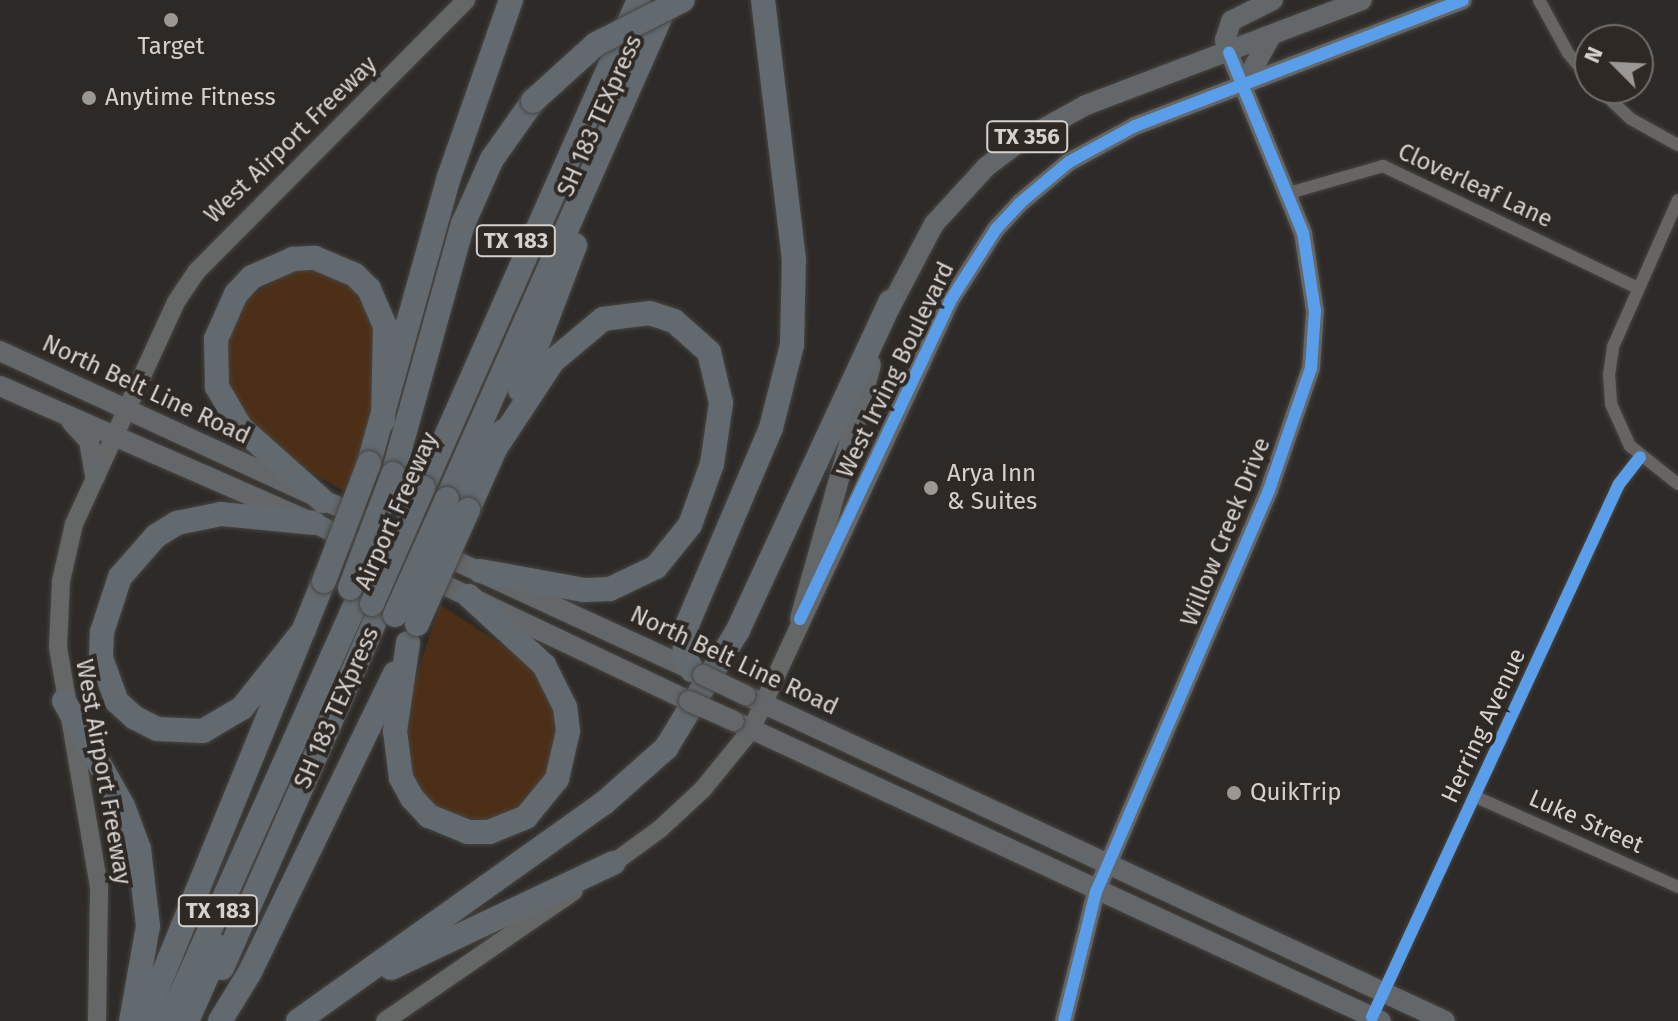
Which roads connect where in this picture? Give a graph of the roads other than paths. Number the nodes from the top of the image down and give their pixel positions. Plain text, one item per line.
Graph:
1 (466, 0) edge
2 (511, 0) edge
3 (622, 0) edge
4 (639, 0) edge
5 (651, 0) edge
6 (668, 0) edge
7 (683, 0) edge
8 (763, 0) edge
9 (1273, 0) edge
10 (1362, 0) edge
11 (1463, 0) edge
12 (1539, 0) edge
13 (1271, 36) junction
14 (1229, 53) junction
15 (1574, 60) edge
16 (1244, 84) junction
17 (1615, 104) edge
18 (1678, 145) edge
19 (601, 150) junction
20 (1289, 193) junction
21 (1678, 200) edge
22 (1638, 288) junction
23 (890, 302) junction
24 (1, 352) edge
25 (0, 386) edge
26 (126, 410) junction
27 (65, 416) junction
28 (383, 421) junction
29 (114, 436) junction
30 (497, 446) junction
31 (1640, 457) junction
32 (95, 476) junction
33 (1678, 484) edge
34 (429, 491) junction
35 (318, 512) junction
36 (480, 571) junction
37 (469, 596) junction
38 (383, 612) junction
39 (800, 619) junction
40 (304, 630) junction
41 (697, 672) junction
42 (754, 699) junction
43 (64, 701) junction
44 (742, 726) junction
45 (1476, 797) junction
46 (613, 863) junction
47 (1107, 865) junction
48 (1678, 887) edge
49 (1096, 892) junction
50 (1384, 993) junction
51 (318, 1006) junction
52 (1377, 1019) edge
53 (97, 1021) edge
54 (131, 1021) edge
55 (144, 1021) edge
56 (169, 1021) edge
57 (187, 1021) edge
58 (198, 1021) edge
59 (219, 1021) edge
60 (298, 1021) edge
61 (385, 1021) edge
62 (1064, 1021) edge
63 (1445, 1021) edge

1 - 26 street, West Airport Freeway
2 - 28 highway
3 - 34 highway, Airport Freeway / TX 183
4 - 34 highway, SH 183 TEXpress
5 - 34 highway, SH 183 TEXpress
6 - 19 highway, Airport Freeway / TX 183
7 - 34 highway, bridge
8 - 41 highway
9 - 14 main road
10 - 13 main road, West Irving Boulevard / TX 356
11 - 16 street, West Irving Boulevard
12 - 15 street
13 - 14 main road, West Irving Boulevard / TX 356
13 - 16 main road
14 - 16 street, Willow Creek Drive
14 - 23 main road, West Irving Boulevard / TX 356
16 - 20 street, Willow Creek Drive
16 - 39 street, West Irving Boulevard
17 - 18 street
19 - 30 highway
19 - 34 highway, Airport Freeway / TX 183
20 - 22 street, Cloverleaf Lane
20 - 47 street, Willow Creek Drive
21 - 22 street
22 - 31 street
23 - 39 main road, West Irving Boulevard
23 - 51 highway
24 - 26 main road, North Belt Line Road
25 - 27 main road, North Belt Line Road
26 - 29 street, West Airport Freeway
26 - 35 main road, North Belt Line Road
27 - 29 main road, North Belt Line Road
27 - 32 main road
28 - 35 highway
28 - 40 highway, bridge
29 - 32 street, West Airport Freeway
29 - 35 main road, North Belt Line Road
30 - 34 highway
30 - 36 highway
31 - 33 street
31 - 45 street, Herring Avenue
32 - 43 street, West Airport Freeway
34 - 38 highway, bridge
34 - 38 highway, Airport Freeway / TX 183, bridge
35 - 36 main road, North Belt Line Road
35 - 37 main road, North Belt Line Road
35 - 40 highway
36 - 41 main road, North Belt Line Road
37 - 38 highway
37 - 44 main road, North Belt Line Road, bridge
38 - 56 highway, Airport Freeway / TX 183
38 - 57 highway, SH 183 TEXpress
38 - 58 highway, SH 183 TEXpress
38 - 59 highway, Airport Freeway / TX 183
39 - 42 street, West Irving Boulevard
40 - 55 highway
41 - 42 main road, North Belt Line Road, bridge
42 - 44 street, West Irving Boulevard
42 - 47 main road, North Belt Line Road
43 - 53 street, West Airport Freeway
43 - 54 highway
44 - 46 street
44 - 49 main road, North Belt Line Road
45 - 48 street, Luke Street
45 - 50 street, Herring Avenue
46 - 51 highway
46 - 61 street
47 - 49 street, Willow Creek Drive
47 - 50 main road, North Belt Line Road
49 - 52 main road, North Belt Line Road
49 - 62 street, Willow Creek Drive
50 - 52 street, Herring Avenue
50 - 63 main road, North Belt Line Road
51 - 60 highway

